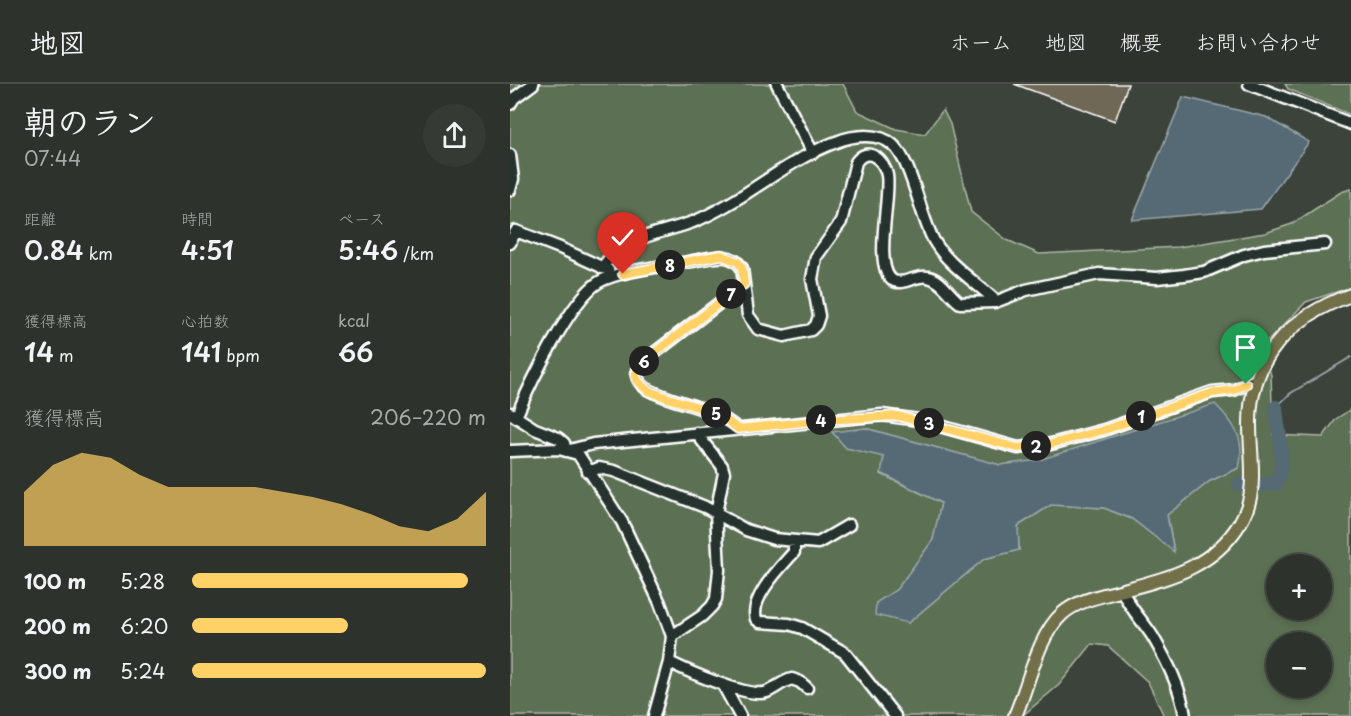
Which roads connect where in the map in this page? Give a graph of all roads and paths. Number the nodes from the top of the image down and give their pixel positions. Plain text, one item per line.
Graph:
1 (533, 84) edge
2 (777, 84) edge
3 (1249, 84) edge
4 (1274, 88) edge
5 (510, 104) edge
6 (1351, 124) edge
7 (813, 153) junction
8 (510, 155) edge
9 (510, 190) edge
10 (510, 243) edge
11 (1325, 244) dead end
12 (602, 268) junction
13 (623, 274) junction
14 (744, 284) junction
15 (1351, 295) edge
16 (996, 301) junction
17 (1256, 380) junction
18 (513, 415) edge
19 (738, 429) junction
20 (696, 433) junction
21 (510, 451) edge
22 (566, 451) junction
23 (588, 472) junction
24 (716, 513) junction
25 (849, 525) dead end
26 (794, 541) junction
27 (1122, 590) junction
28 (672, 636) junction
29 (669, 662) junction
30 (723, 685) junction
31 (807, 688) dead end
32 (654, 716) edge
33 (740, 716) edge
34 (896, 716) edge
35 (1015, 716) edge
36 (1185, 716) edge

1 - 5 street
2 - 7 street
3 - 4 street
4 - 6 street
7 - 12 street
7 - 16 street
8 - 9 street
10 - 12 street
11 - 16 street
12 - 13 street
13 - 14 street
13 - 18 street
14 - 16 street
14 - 19 street
15 - 17 main road
17 - 19 street
17 - 27 main road
18 - 22 street
19 - 20 street
20 - 22 street
20 - 24 street
21 - 22 street
22 - 23 street
23 - 24 street
23 - 28 street
24 - 26 street
24 - 28 street
25 - 26 street
26 - 34 street
27 - 35 main road
27 - 36 street
28 - 29 street
29 - 30 street
29 - 32 street
30 - 31 street
30 - 33 street

